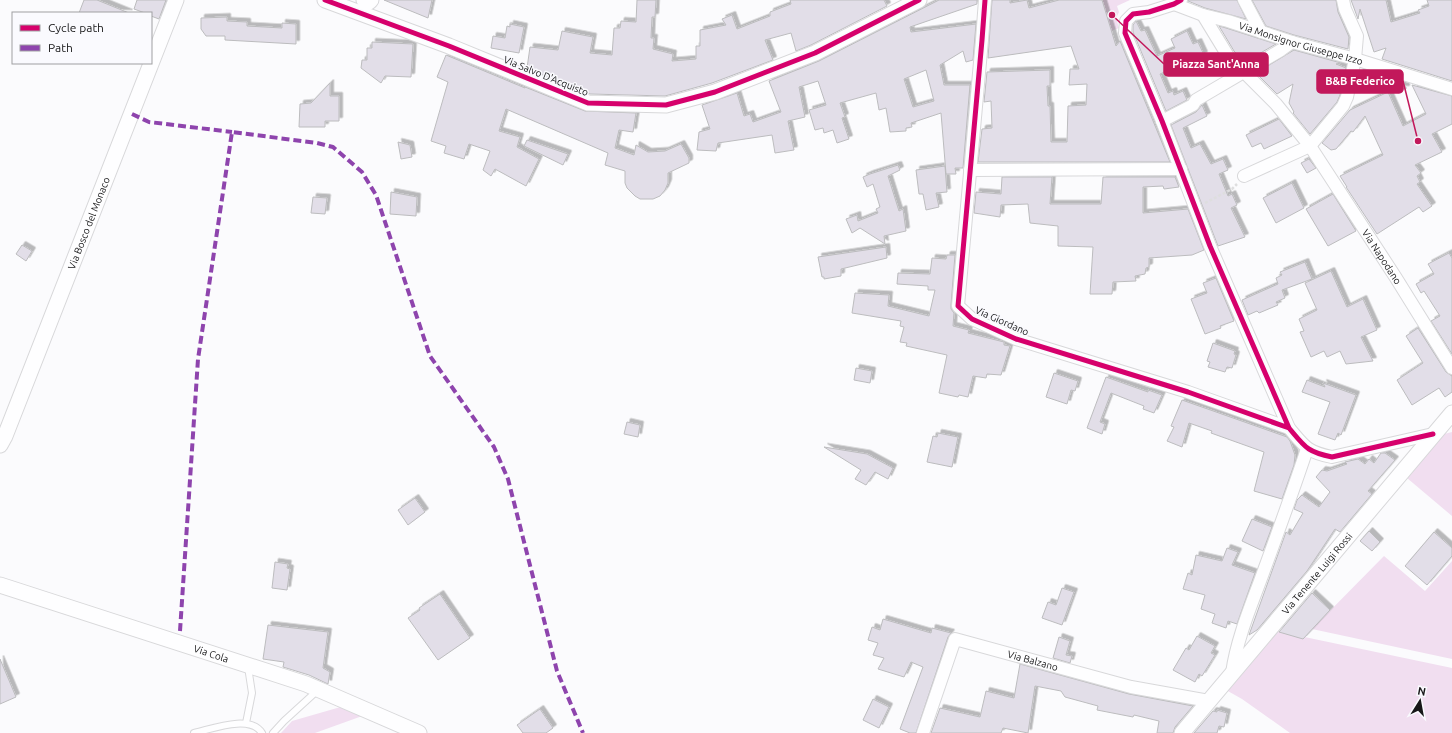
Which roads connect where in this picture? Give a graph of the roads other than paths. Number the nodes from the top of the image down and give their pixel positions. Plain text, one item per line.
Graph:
1 (176, 0) edge
2 (325, 0) edge
3 (919, 0) edge
4 (985, 0) edge
5 (1244, 0) edge
6 (1343, 0) edge
7 (368, 1) edge
8 (1177, 2) edge
9 (1203, 15) junction
10 (1261, 32) junction
11 (1292, 42) junction
12 (1355, 59) junction
13 (152, 61) edge
14 (151, 64) edge
15 (1243, 72) junction
16 (523, 76) junction
17 (1452, 89) edge
18 (1162, 121) junction
19 (1310, 146) junction
20 (1181, 169) junction
21 (970, 170) junction
22 (1244, 176) road end
23 (1452, 368) edge
24 (1452, 414) edge
25 (1289, 428) junction
26 (1433, 434) junction
27 (0, 445) edge
28 (1306, 449) junction
29 (0, 585) edge
30 (248, 665) junction
31 (1232, 673) junction
32 (318, 689) junction
33 (1208, 701) junction
34 (246, 723) junction
35 (194, 733) edge
36 (262, 733) edge
37 (273, 733) edge
38 (419, 733) edge
39 (923, 733) edge
40 (1182, 733) edge

1 - 13 street, Via Bosco del Monaco
2 - 16 street, Via Salvo D'Acquisto
3 - 16 street, Via Salvo D'Acquisto
4 - 21 street, Via Giordano
5 - 10 street
6 - 12 street
7 - 16 street
8 - 9 street, Via Monsignor Giuseppe Izzo
8 - 18 street
9 - 10 street, Via Monsignor Giuseppe Izzo
9 - 15 street, Via Napodano
10 - 11 street, Via Monsignor Giuseppe Izzo
11 - 12 street, Via Monsignor Giuseppe Izzo
11 - 15 street
12 - 17 street, Via Monsignor Giuseppe Izzo
12 - 19 street
14 - 27 street, Via Bosco del Monaco
15 - 18 street
15 - 19 street, Via Napodano
18 - 20 street
19 - 22 street
19 - 23 street, Via Napodano
20 - 21 street
20 - 25 street
21 - 25 street, Via Giordano
24 - 26 street, Via Tenente Luigi Rossi
25 - 28 street
26 - 28 street
26 - 31 street, Via Tenente Luigi Rossi
28 - 31 street
29 - 30 street, Via Cola
30 - 32 street, Via Cola
30 - 34 lane
31 - 33 street, Via Tenente Luigi Rossi
32 - 37 lane
32 - 38 street, Via Cola
33 - 39 street, Via Balzano
33 - 40 street, Via Tenente Luigi Rossi
34 - 35 lane
34 - 36 lane

